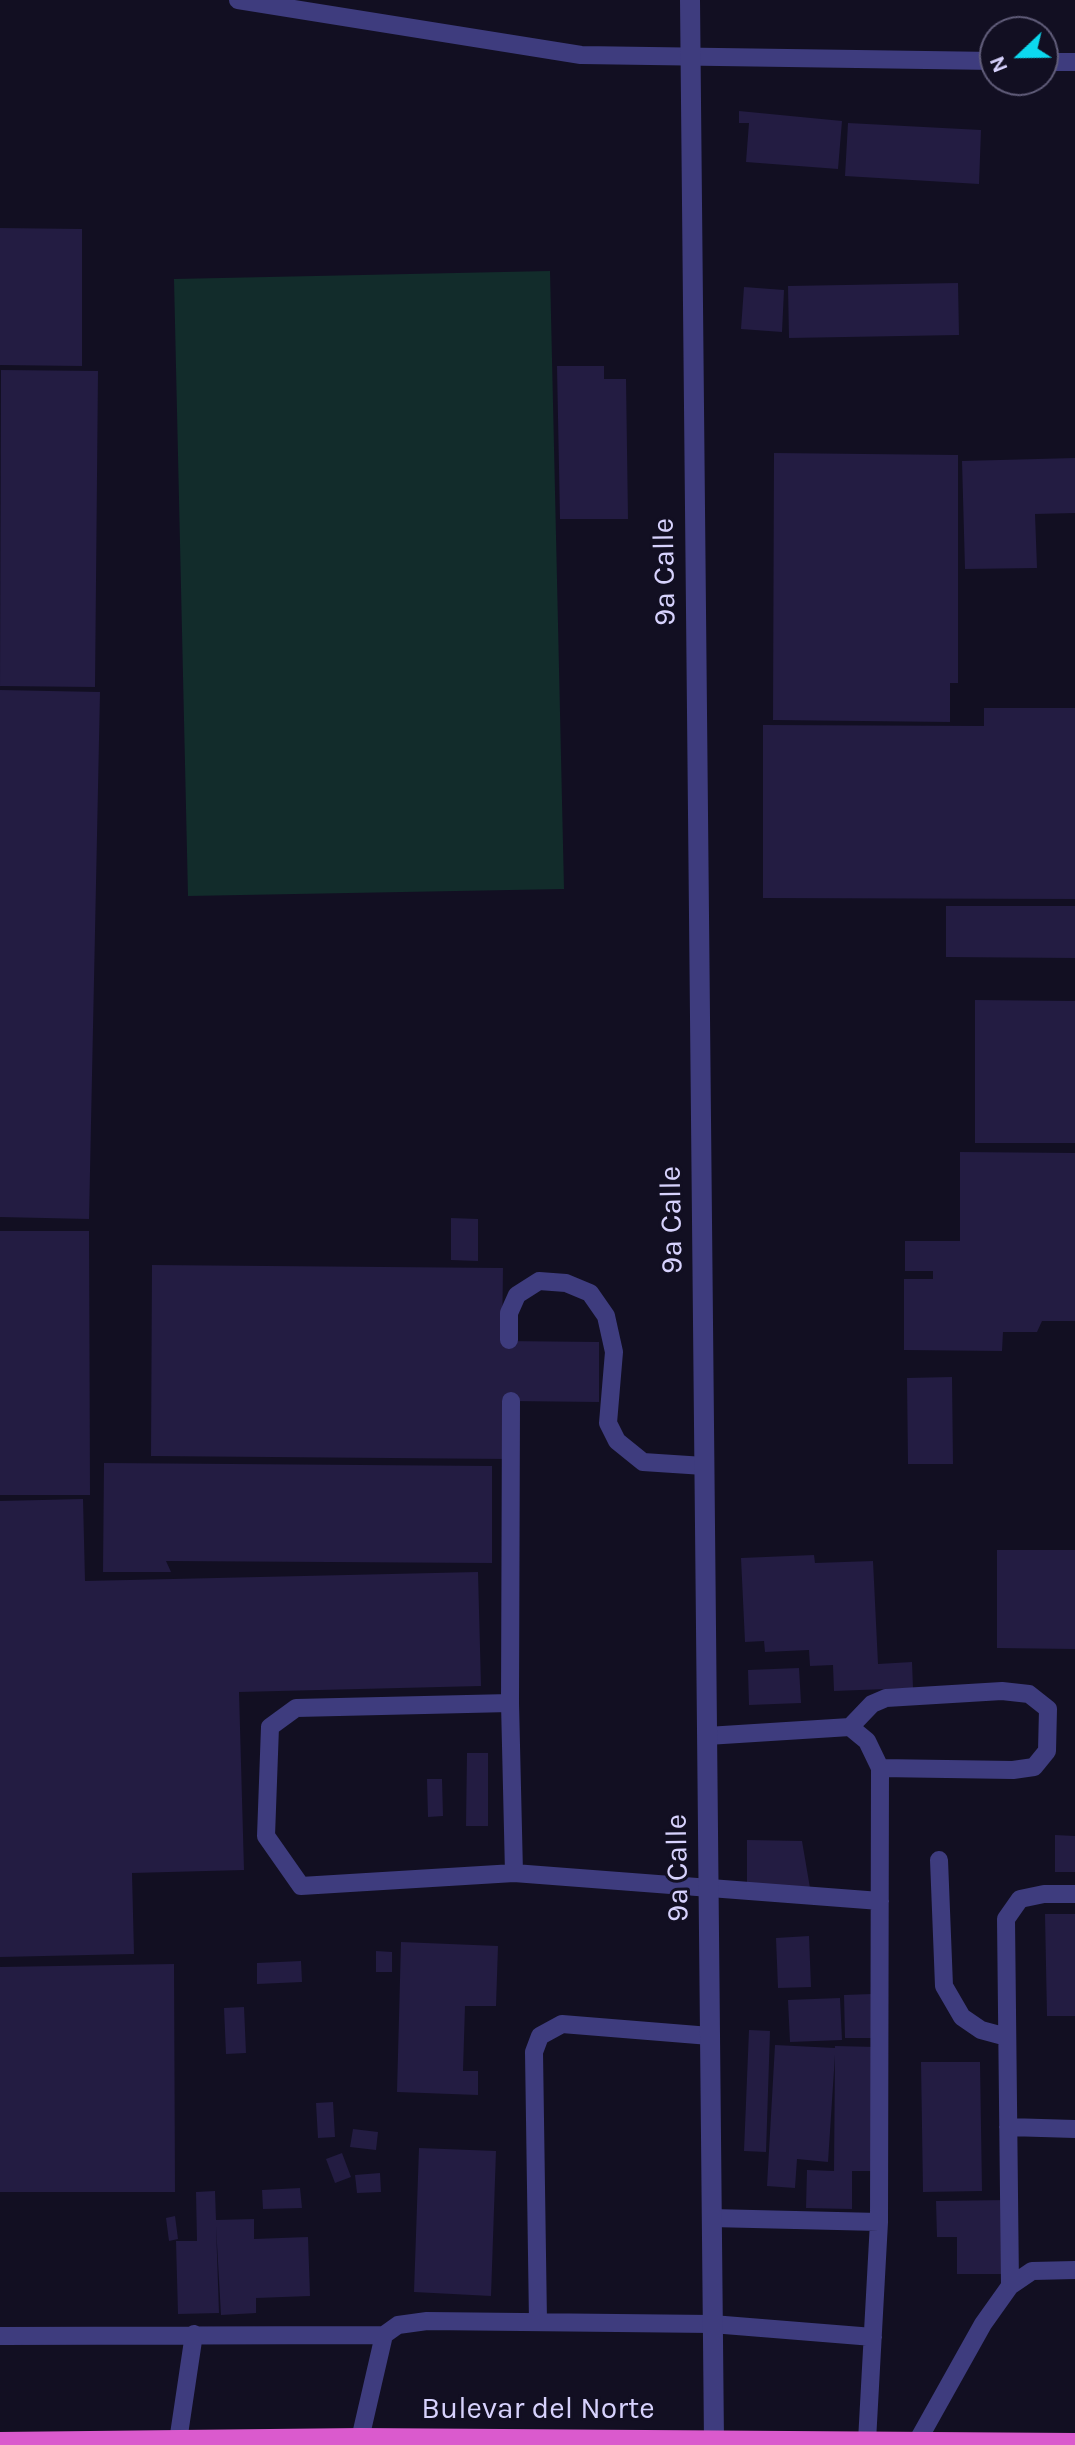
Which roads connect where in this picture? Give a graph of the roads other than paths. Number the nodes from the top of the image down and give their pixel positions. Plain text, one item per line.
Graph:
1 (238, 0) edge
2 (690, 0) edge
3 (690, 58) junction
4 (979, 61) edge
5 (509, 1340) dead end
6 (511, 1401) dead end
7 (704, 1466) junction
8 (510, 1703) junction
9 (850, 1727) junction
10 (707, 1736) junction
11 (880, 1768) junction
12 (939, 1860) dead end
13 (514, 1873) junction
14 (708, 1888) junction
15 (1075, 1894) edge
16 (880, 1901) junction
17 (710, 2036) junction
18 (1007, 2037) junction
19 (1008, 2127) junction
20 (1075, 2129) edge
21 (711, 2218) junction
22 (879, 2222) junction
23 (1075, 2270) edge
24 (1010, 2286) junction
25 (538, 2322) junction
26 (712, 2324) junction
27 (194, 2334) junction
28 (384, 2335) junction
29 (0, 2336) edge
30 (873, 2337) junction
31 (360, 2439) junction
32 (714, 2440) junction
33 (178, 2441) junction
34 (867, 2441) junction
35 (917, 2442) junction
36 (0, 2443) edge
37 (1075, 2444) edge

1 - 3 lane
2 - 3 street, 9a Calle
3 - 4 lane
3 - 7 street, 9a Calle
5 - 7 lane
6 - 8 lane
7 - 10 street, 9a Calle
8 - 13 lane
8 - 13 lane
9 - 10 lane
9 - 11 lane
9 - 11 lane
10 - 14 street, 9a Calle
11 - 16 lane
12 - 18 lane
13 - 14 lane
14 - 16 lane
14 - 17 street, 9a Calle
15 - 18 lane
16 - 22 lane
17 - 21 street, 9a Calle
17 - 25 lane
18 - 19 lane
19 - 20 lane
19 - 24 lane
21 - 22 lane
21 - 26 street, 9a Calle
22 - 30 lane
23 - 24 lane
24 - 35 lane
25 - 26 lane
25 - 28 lane
26 - 30 lane
26 - 32 street, 9a Calle
27 - 28 lane
27 - 29 lane
27 - 33 lane
28 - 31 lane
30 - 34 lane
31 - 32 highway, Bulevar del Norte
31 - 33 highway, Bulevar del Norte
32 - 34 highway, Bulevar del Norte
33 - 36 highway, Bulevar del Norte
34 - 35 highway, Bulevar del Norte
35 - 37 highway, Bulevar del Norte

